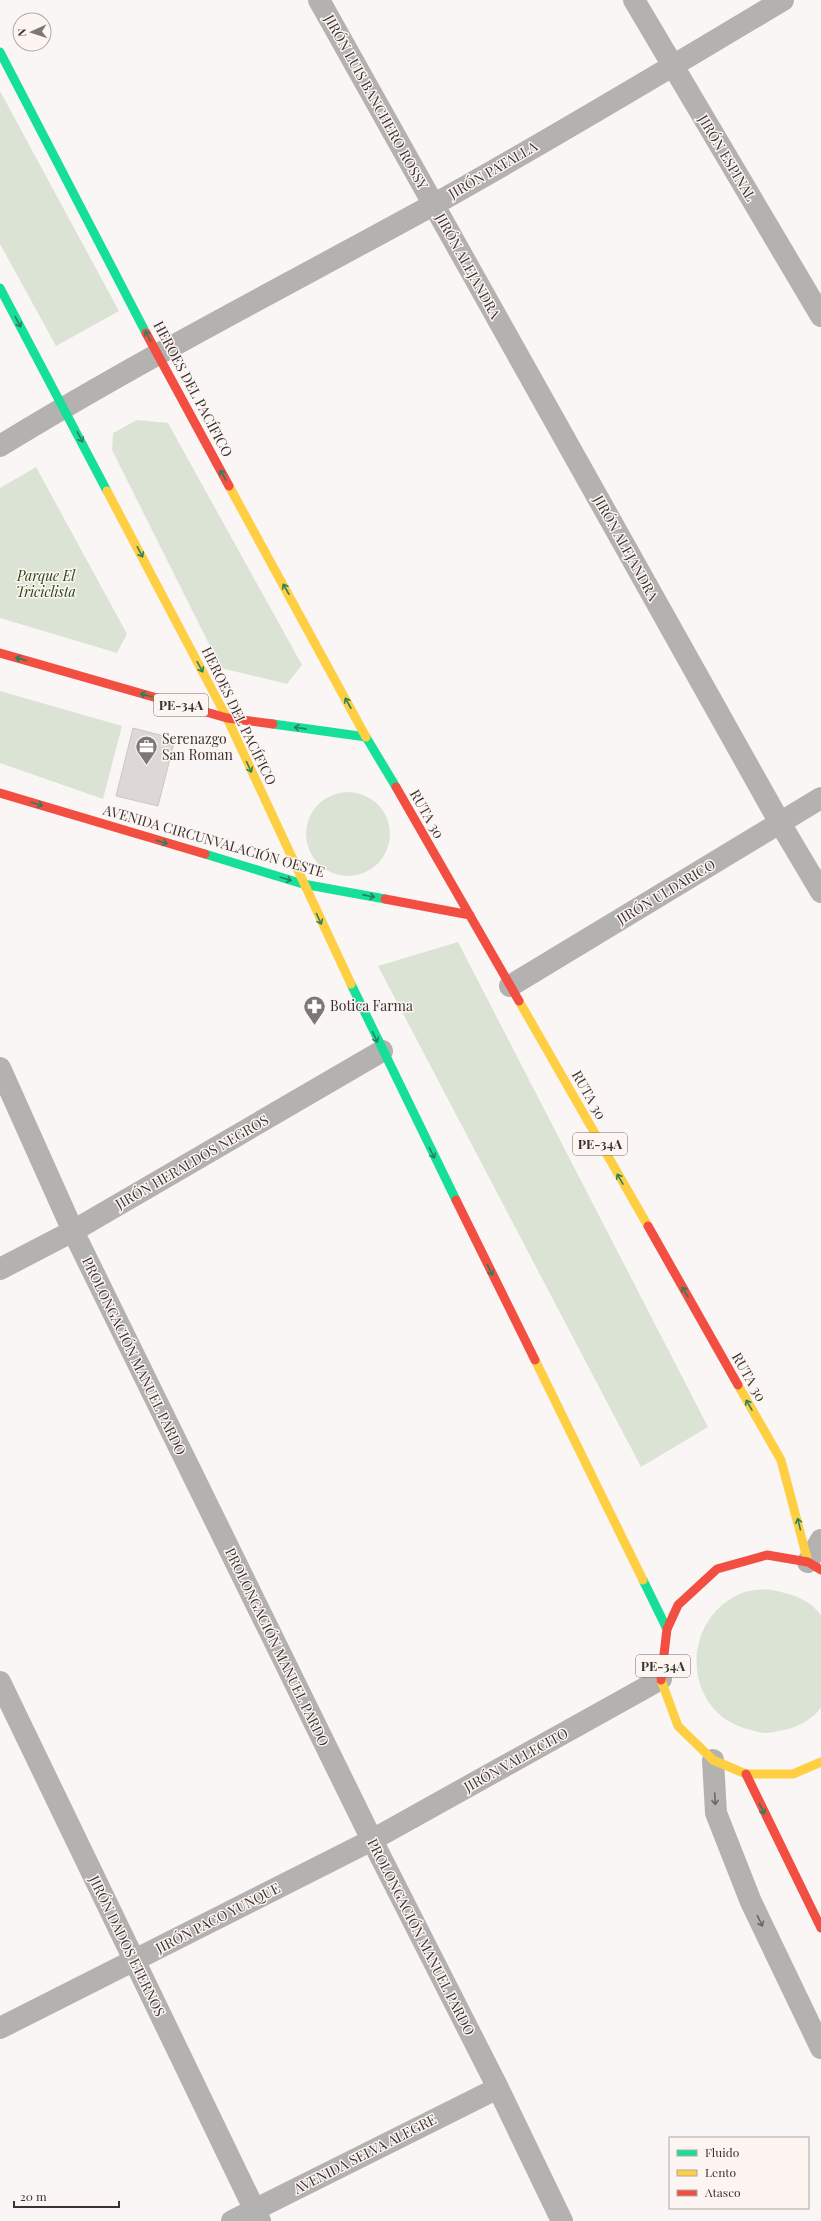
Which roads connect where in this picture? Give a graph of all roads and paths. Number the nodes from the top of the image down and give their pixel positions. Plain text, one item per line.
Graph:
1 (319, 0) edge
2 (634, 0) edge
3 (782, 0) edge
4 (0, 52) edge
5 (672, 67) junction
6 (434, 204) junction
7 (0, 288) edge
8 (821, 316) edge
9 (158, 355) junction
10 (64, 407) junction
11 (0, 446) edge
12 (0, 653) edge
13 (227, 718) junction
14 (366, 737) junction
15 (0, 793) edge
16 (821, 798) edge
17 (780, 823) junction
18 (303, 884) junction
19 (821, 892) edge
20 (470, 915) junction
21 (510, 986) junction
22 (382, 1051) junction
23 (0, 1068) edge
24 (73, 1231) junction
25 (0, 1269) edge
26 (821, 1540) edge
27 (814, 1566) edge
28 (667, 1629) junction
29 (661, 1679) junction
30 (0, 1682) edge
31 (713, 1760) junction
32 (821, 1762) edge
33 (746, 1774) junction
34 (372, 1840) junction
35 (821, 1928) edge
36 (134, 1961) junction
37 (0, 2028) edge
38 (821, 2048) edge
39 (498, 2088) junction
40 (257, 2215) edge
41 (232, 2221) edge
42 (562, 2221) edge

1 - 6 street, JIRÓN LUIS BANCHERO ROSSY
2 - 5 street, JIRÓN ESPINAL
3 - 5 street, JIRÓN PATALLA
9 -> 4 main road, HEROES DEL PACÍFICO
5 - 6 street, JIRÓN PATALLA
5 - 8 street, JIRÓN ESPINAL
6 - 9 street, JIRÓN PATALLA
6 - 17 street, JIRÓN ALEJANDRA
7 -> 10 main road, HEROES DEL PACÍFICO
9 - 10 street, JIRÓN PATALLA
14 -> 9 main road, HEROES DEL PACÍFICO
10 - 11 street, JIRÓN PATALLA
10 -> 13 main road, HEROES DEL PACÍFICO
13 -> 12 main road, PE-34A
14 -> 13 main road, PE-34A
13 -> 18 main road, HEROES DEL PACÍFICO
14 - 20 main road, RUTA 30 / PE-34A
15 -> 18 main road, AVENIDA CIRCUNVALACIÓN OESTE
16 - 17 street, JIRÓN ULDARICO
17 - 19 street, JIRÓN ALEJANDRA
17 - 21 street, JIRÓN ULDARICO
18 -> 20 main road, AVENIDA CIRCUNVALACIÓN OESTE
18 -> 22 main road
20 - 21 main road, RUTA 30 / PE-34A
27 -> 21 main road, RUTA 30 / PE-34A
22 - 24 street, JIRÓN HERALDOS NEGROS
22 -> 28 main road
23 - 24 street, PROLONGACIÓN MANUEL PARDO
24 - 25 street, JIRÓN HERALDOS NEGROS
24 - 34 street, PROLONGACIÓN MANUEL PARDO
26 - 27 street
27 - 28 main road, PE-34A
28 - 29 main road, PE-34A
29 - 31 main road, PE-34A
29 - 34 street, JIRÓN VALLECITO
30 - 36 street, JIRÓN DADOS ETERNOS
31 - 33 main road, PE-34A
31 -> 38 street
32 - 33 main road, PE-34A
33 -> 35 main road
34 - 36 street, JIRÓN PACO YUNQUE
34 - 39 street, PROLONGACIÓN MANUEL PARDO
36 - 37 street, JIRÓN PACO YUNQUE
36 - 40 street, JIRÓN DADOS ETERNOS
39 - 40 street, AVENIDA SELVA ALEGRE
39 - 42 street, PROLONGACIÓN MANUEL PARDO
40 - 41 street, AVENIDA SELVA ALEGRE

